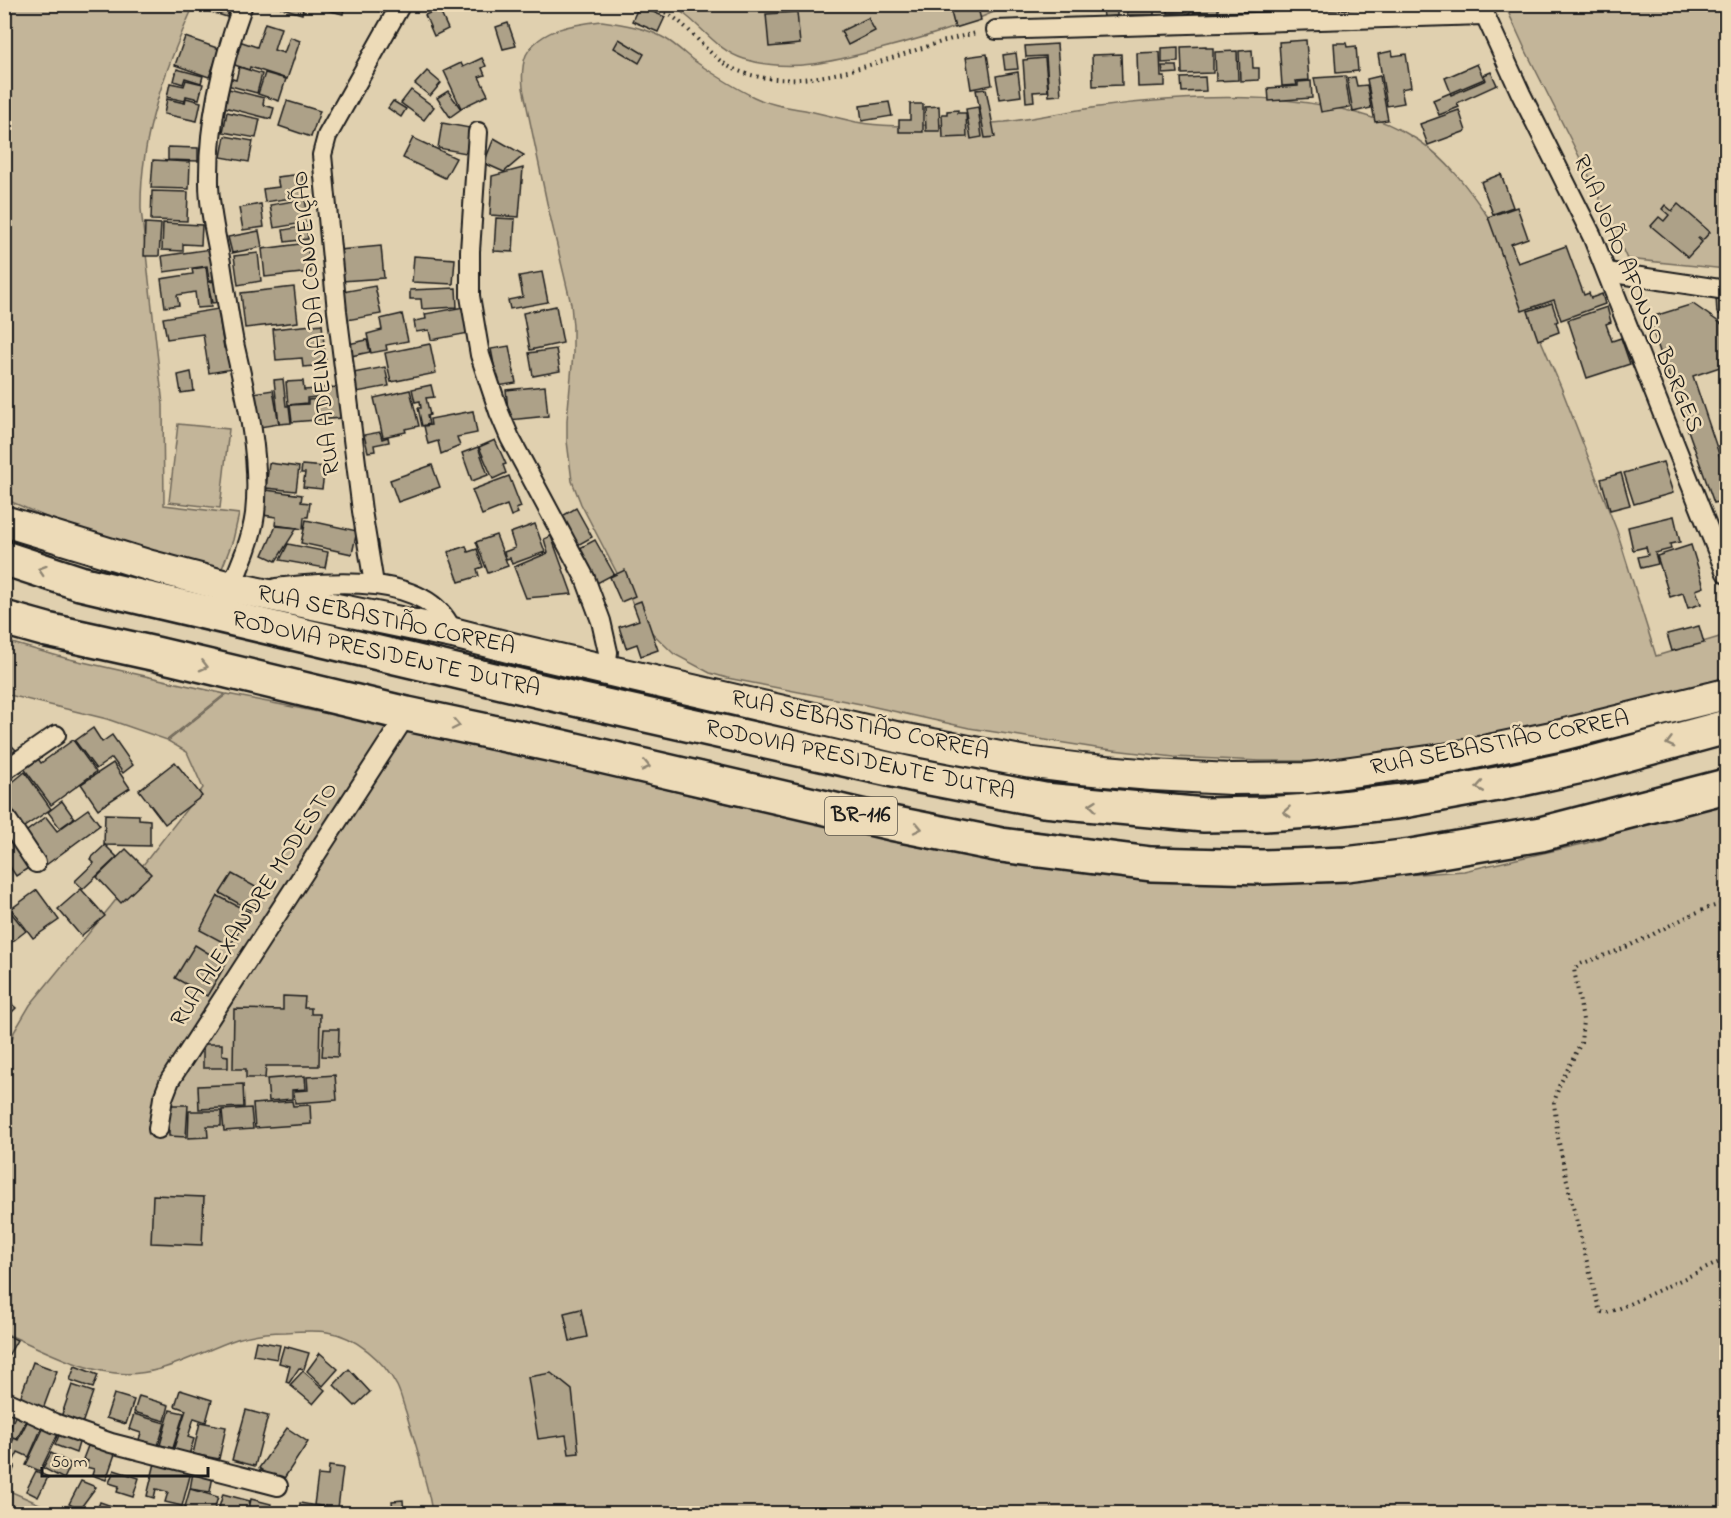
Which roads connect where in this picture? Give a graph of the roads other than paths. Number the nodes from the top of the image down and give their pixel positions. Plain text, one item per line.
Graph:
1 (243, 4) edge
2 (401, 4) edge
3 (1482, 10) edge
4 (996, 30) road end
5 (478, 132) dead end
6 (1607, 272) junction
7 (1726, 290) edge
8 (4, 521) edge
9 (4, 558) edge
10 (1726, 573) edge
11 (374, 584) junction
12 (242, 589) junction
13 (4, 618) edge
14 (4, 628) edge
15 (453, 633) junction
16 (156, 654) junction
17 (606, 670) junction
18 (1726, 694) edge
19 (407, 714) junction
20 (1726, 727) edge
21 (56, 735) dead end
22 (4, 771) edge
23 (1726, 786) edge
24 (4, 815) edge
25 (36, 863) dead end
26 (158, 1129) dead end
27 (4, 1400) edge
28 (278, 1486) dead end

1 - 12 street
2 - 11 street, RUA ADELINA DA CONCEIÇÃO
3 - 4 street
3 - 6 street, RUA JOÃO AFONSO BORGES
5 - 17 street
6 - 7 street
6 - 10 street, RUA JOÃO AFONSO BORGES
8 - 12 main road, RUA SEBASTIÃO CORREA
20 -> 9 highway, RODOVIA PRESIDENTE DUTRA / BR-116
11 - 12 street
11 - 15 street
12 - 15 main road, RUA SEBASTIÃO CORREA
13 - 16 highway, BR-116
14 - 16 highway
15 - 17 main road, RUA SEBASTIÃO CORREA
16 -> 19 highway, BR-116
17 - 18 main road, RUA SEBASTIÃO CORREA
19 -> 23 highway, BR-116
19 - 26 street, RUA ALEXANDRE MODESTO
21 - 22 street
24 - 25 street
27 - 28 street

